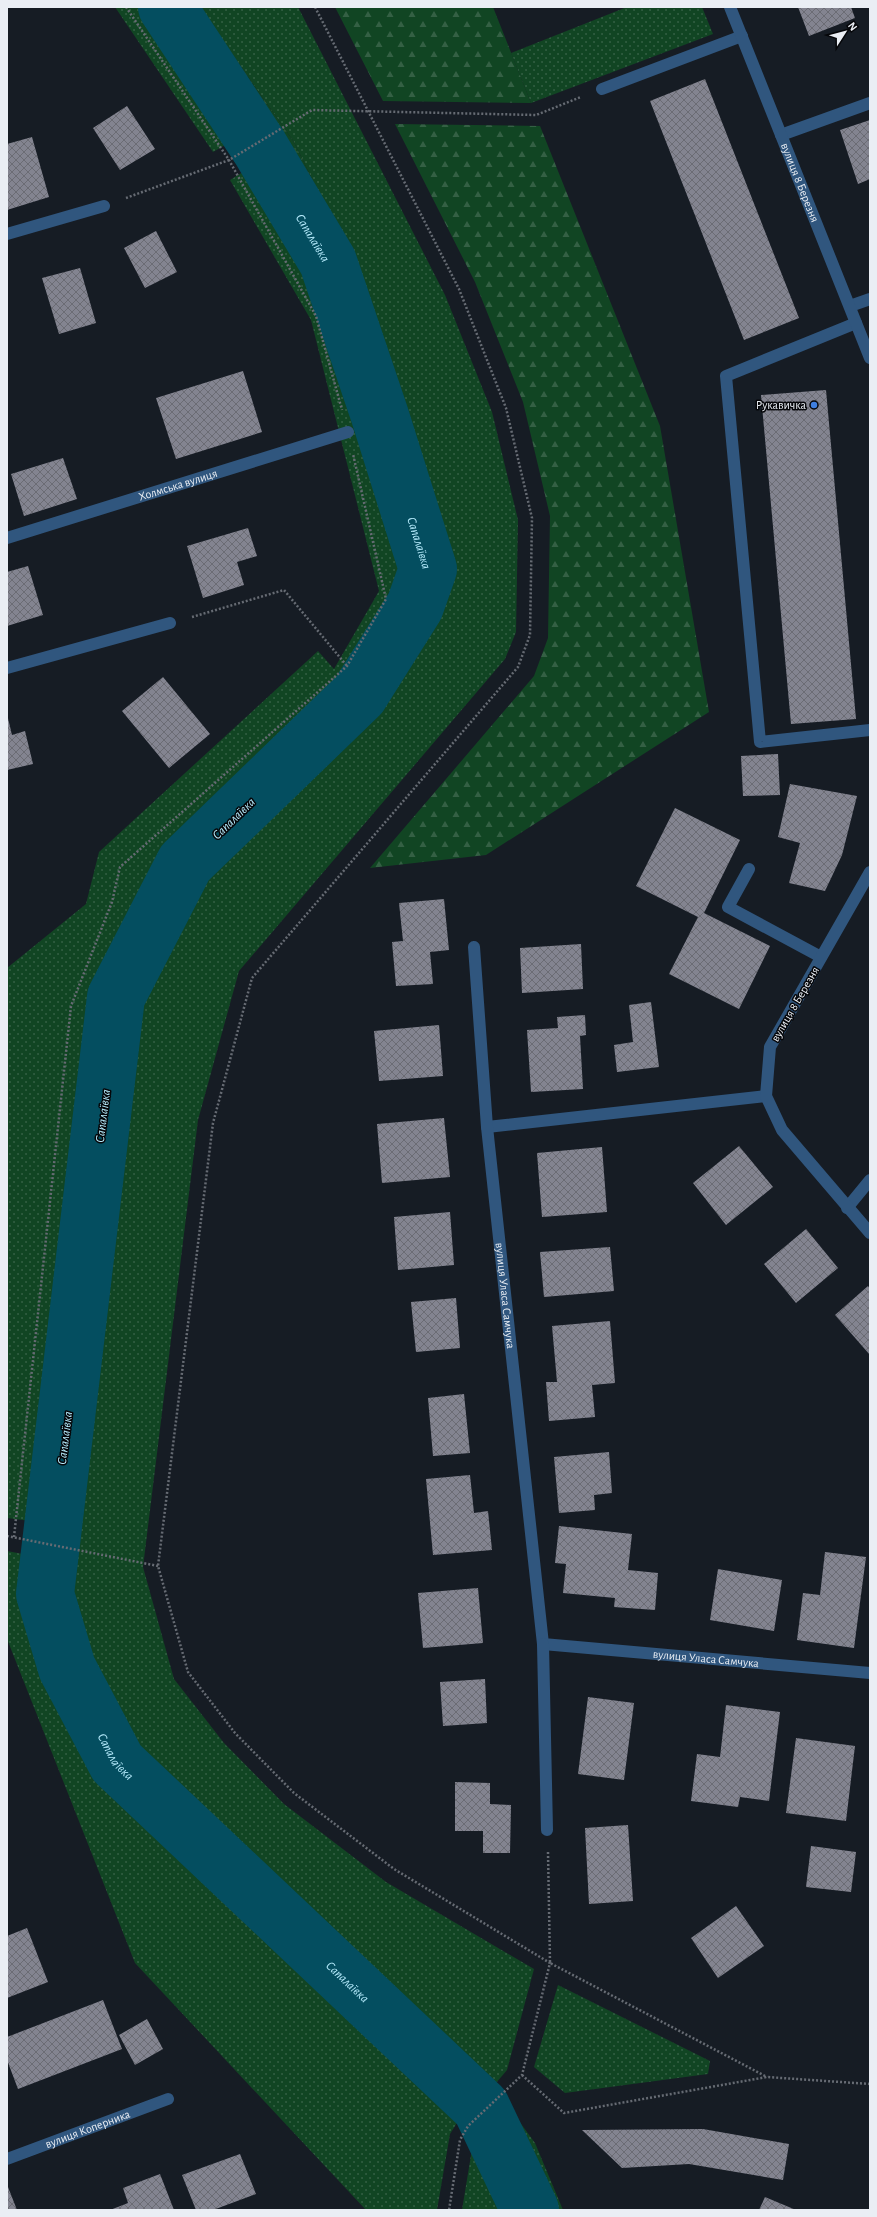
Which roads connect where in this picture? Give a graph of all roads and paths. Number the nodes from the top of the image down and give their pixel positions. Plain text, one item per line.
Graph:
1 (126, 7) edge
2 (315, 7) edge
3 (730, 7) edge
4 (742, 36) junction
5 (602, 89) joint
6 (870, 103) edge
7 (369, 112) junction
8 (781, 135) junction
9 (229, 160) junction
10 (104, 206) joint
11 (7, 234) edge
12 (870, 298) edge
13 (850, 306) junction
14 (856, 323) junction
15 (870, 358) edge
16 (348, 432) junction
17 (7, 538) edge
18 (170, 623) joint
19 (347, 666) junction
20 (7, 668) edge
21 (870, 730) edge
22 (748, 870) dead end
23 (870, 872) edge
24 (474, 947) dead end
25 (822, 957) junction
26 (766, 1096) junction
27 (487, 1127) junction
28 (870, 1180) edge
29 (847, 1208) junction
30 (870, 1233) edge
31 (7, 1536) edge
32 (14, 1537) junction
33 (158, 1566) junction
34 (542, 1644) junction
35 (870, 1673) edge
36 (547, 1830) joint
37 (550, 1962) junction
38 (522, 2075) junction
39 (767, 2077) junction
40 (870, 2084) edge
41 (168, 2099) dead end
42 (7, 2159) edge
43 (449, 2210) edge

1 - 9 path
2 - 7 path
3 - 4 street, вулиця 8 Березня
4 - 5 street
4 - 8 street, вулиця 8 Березня
5 - 7 path
6 - 8 street
7 - 9 path
7 - 33 path
8 - 13 street, вулиця 8 Березня
9 - 10 path
9 - 16 path
10 - 11 street
12 - 13 street
13 - 14 street, вулиця 8 Березня
14 - 15 street, вулиця 8 Березня
14 - 21 street
16 - 17 street, Холмська вулиця
16 - 19 path
18 - 19 path
18 - 20 street
19 - 32 path
22 - 25 street
23 - 25 street, вулиця 8 Березня
24 - 27 street, вулиця Уласа Самчука
25 - 26 street, вулиця 8 Березня
26 - 27 street
26 - 29 street, вулиця 8 Березня
27 - 34 street, вулиця Уласа Самчука
28 - 29 street
29 - 30 street, вулиця 8 Березня
31 - 32 path
32 - 33 path
33 - 37 path
34 - 35 street, вулиця Уласа Самчука
34 - 36 street, вулиця Уласа Самчука
36 - 37 path
37 - 38 path
37 - 39 path
38 - 39 path
38 - 43 path
39 - 40 path
41 - 42 street, вулиця Коперника

